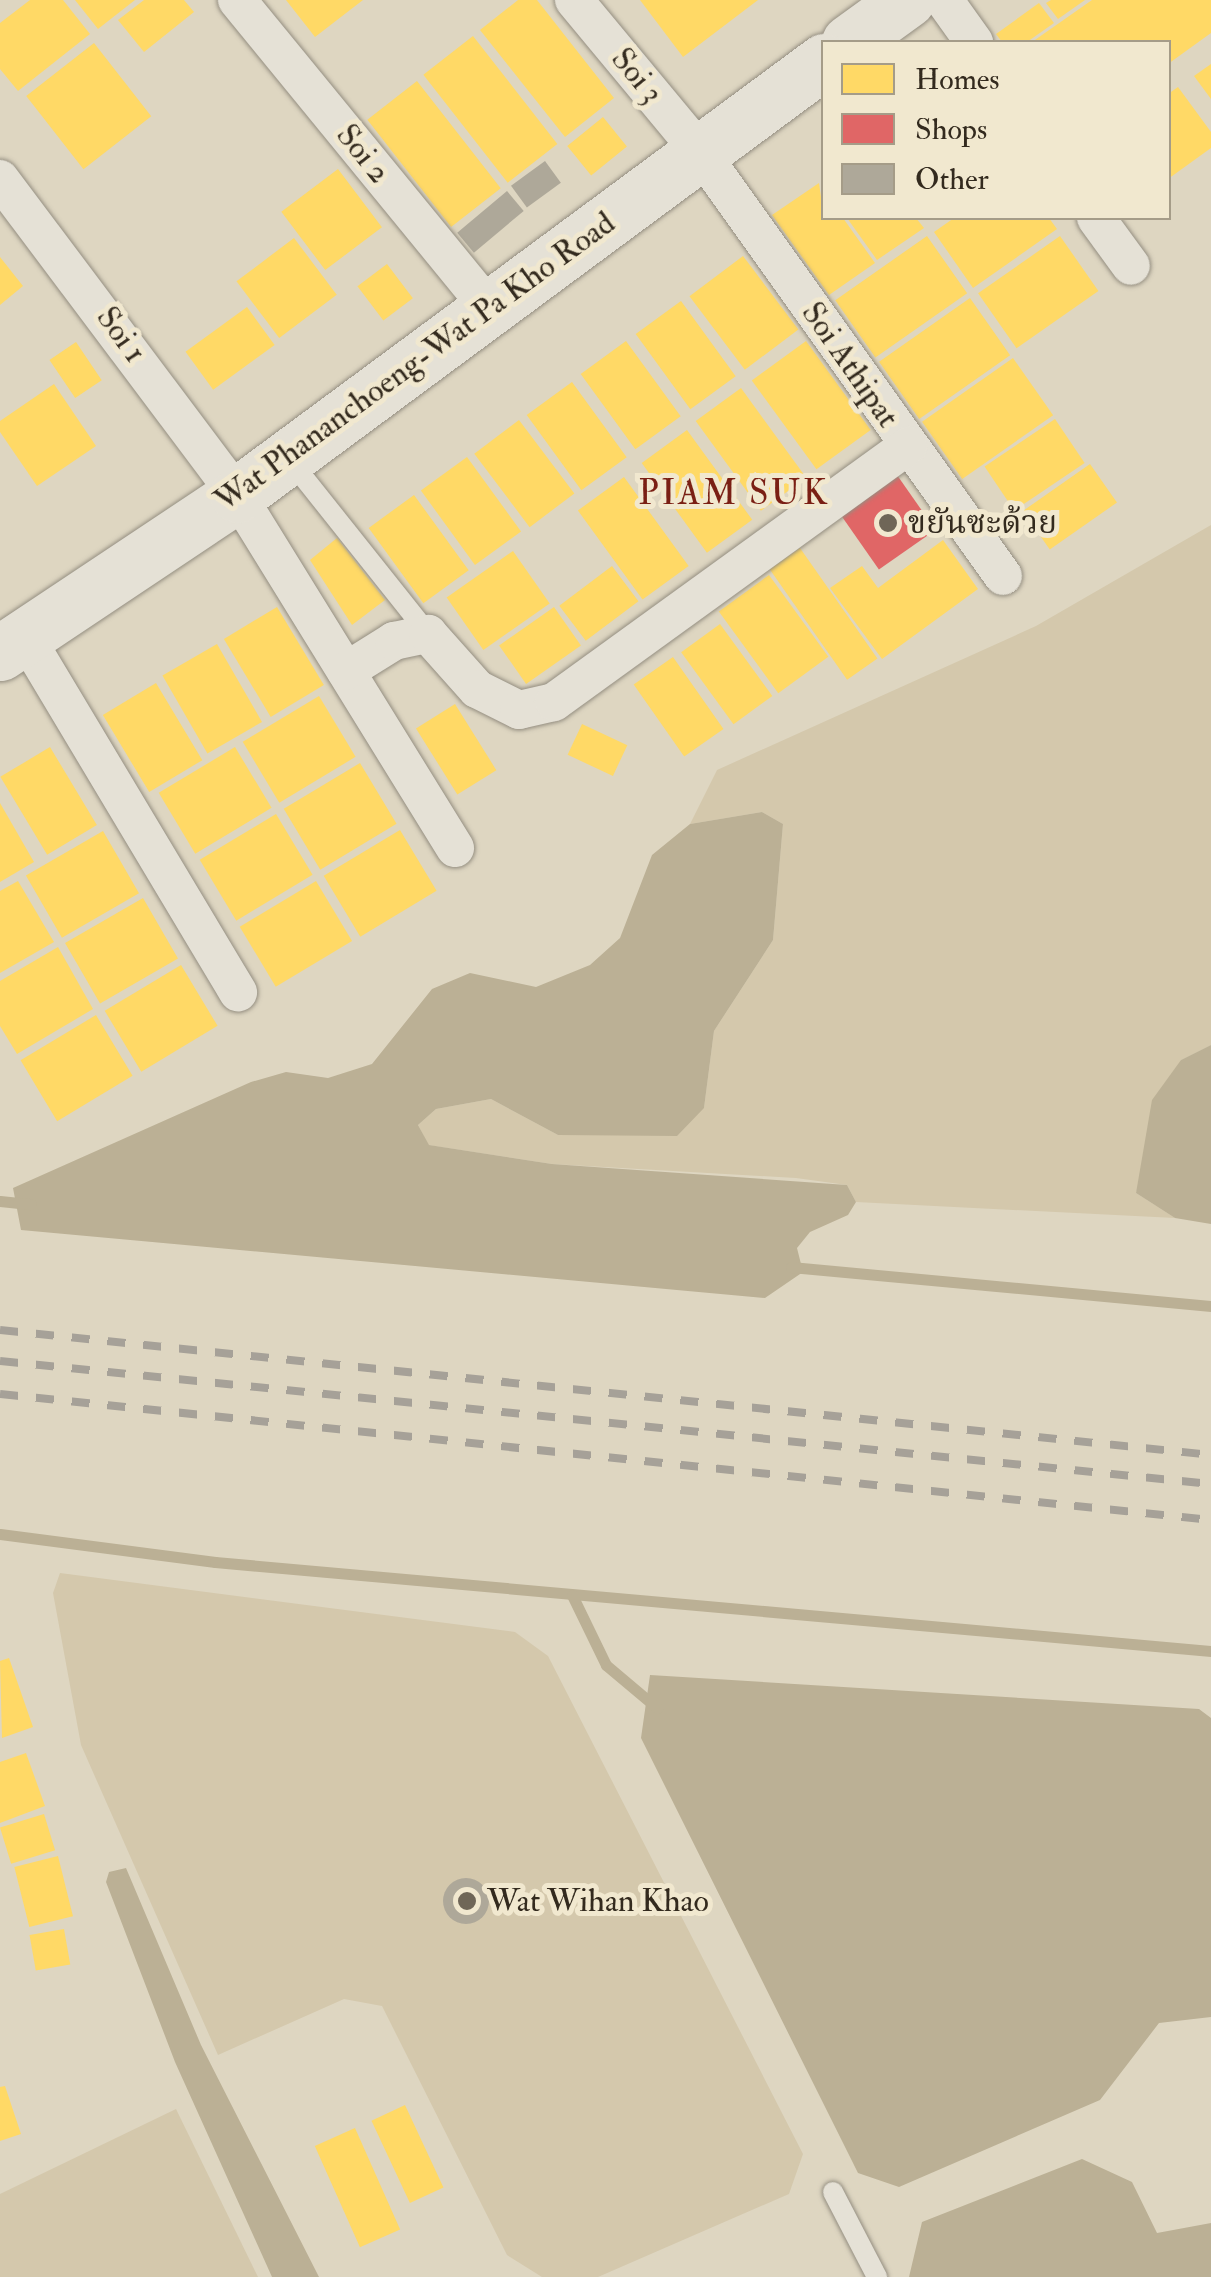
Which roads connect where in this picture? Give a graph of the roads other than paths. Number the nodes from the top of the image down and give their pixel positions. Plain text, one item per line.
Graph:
1 (237, 0) edge
2 (574, 0) edge
3 (910, 2) edge
4 (852, 40) edge
5 (971, 40) edge
6 (821, 64) edge
7 (700, 152) junction
8 (0, 180) edge
9 (1097, 220) edge
10 (1130, 266) dead end
11 (490, 308) junction
12 (908, 446) junction
13 (288, 458) junction
14 (237, 495) junction
15 (1002, 576) dead end
16 (428, 634) junction
17 (13, 646) edge
18 (346, 671) junction
19 (456, 848) dead end
20 (238, 992) dead end
21 (833, 2192) dead end
22 (877, 2277) edge

1 - 11 street, Soi 2
2 - 7 street, Soi 3
3 - 4 main road
3 - 5 street
6 - 7 main road, Wat Phananchoeng-Wat Pa Kho Road
7 - 11 main road, Wat Phananchoeng-Wat Pa Kho Road
7 - 12 street, Soi Athipat
8 - 14 street, Soi 1
9 - 10 street
11 - 13 main road, Wat Phananchoeng-Wat Pa Kho Road
12 - 15 street, Soi Athipat
12 - 16 street
13 - 14 main road, Wat Phananchoeng-Wat Pa Kho Road
13 - 16 lane
14 - 17 main road, Wat Phananchoeng-Wat Pa Kho Road
14 - 18 street, Soi 1
16 - 18 street
17 - 20 street
18 - 19 street, Soi 1
21 - 22 lane

